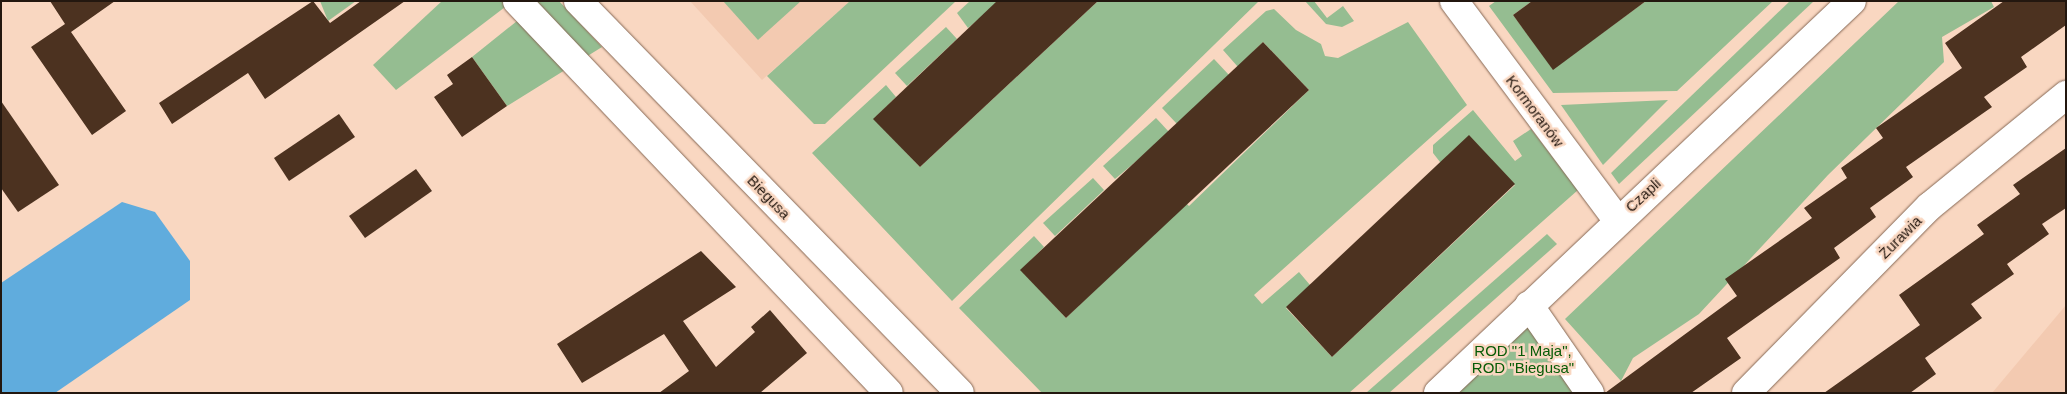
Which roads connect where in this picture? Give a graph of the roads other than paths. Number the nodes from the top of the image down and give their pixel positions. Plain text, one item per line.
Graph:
1 (517, 1) edge
2 (578, 1) edge
3 (1454, 1) edge
4 (1852, 1) edge
5 (2066, 95) edge
6 (1617, 220) junction
7 (1529, 305) junction
8 (889, 393) edge
9 (960, 393) edge
10 (1438, 393) edge
11 (1590, 393) edge
12 (1746, 393) edge

1 - 8 street
2 - 9 street, Biegusa
3 - 6 street, Kormoranów
4 - 6 street, Czapli
5 - 12 street, Żurawia
6 - 7 street, Czapli
7 - 10 street, Czapli
7 - 11 street

